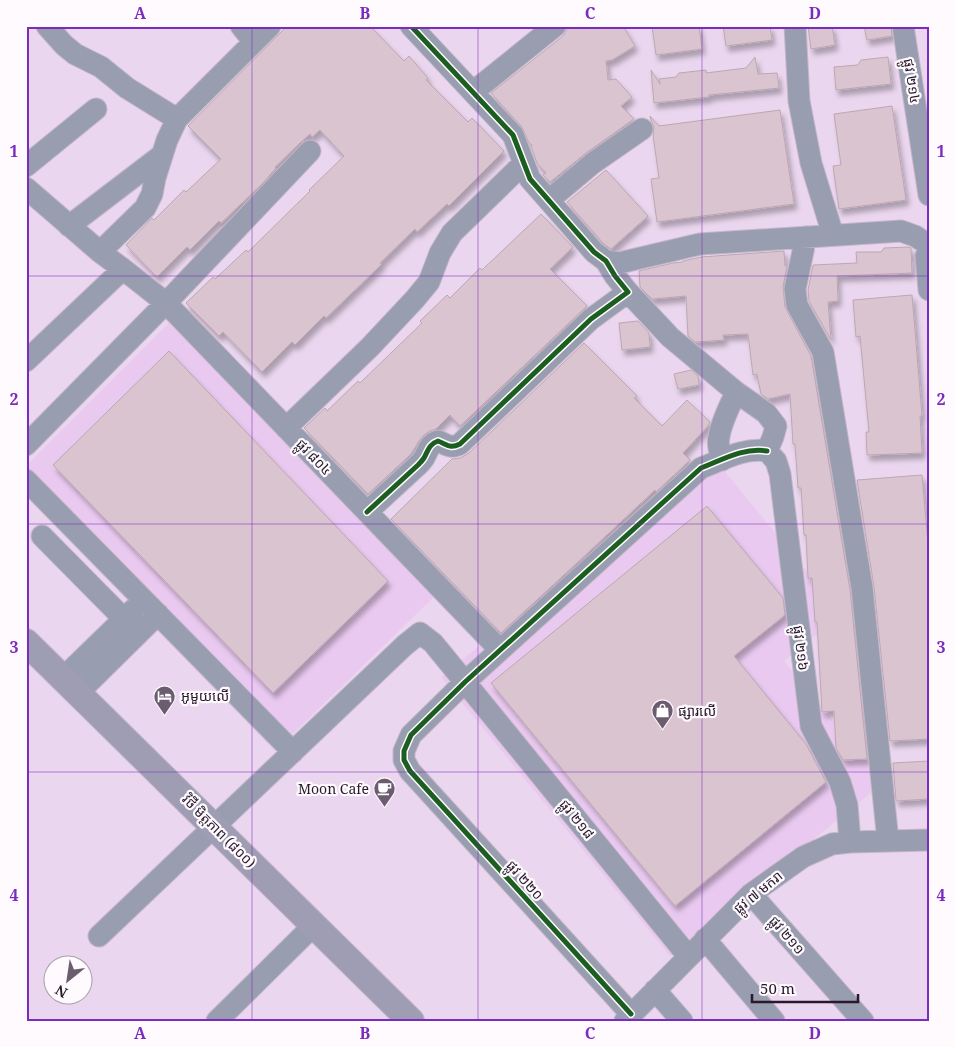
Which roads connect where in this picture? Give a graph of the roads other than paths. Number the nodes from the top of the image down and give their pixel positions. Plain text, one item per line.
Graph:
1 (47, 26) edge
2 (270, 26) edge
3 (411, 26) edge
4 (555, 26) edge
5 (795, 26) edge
6 (903, 26) edge
7 (248, 34) edge
8 (473, 92) junction
9 (96, 109) dead end
10 (177, 119) junction
11 (642, 129) dead end
12 (310, 151) dead end
13 (162, 155) junction
14 (524, 163) junction
15 (26, 166) edge
16 (26, 188) edge
17 (929, 195) edge
18 (549, 200) junction
19 (69, 226) junction
20 (833, 235) junction
21 (806, 237) junction
22 (929, 246) edge
23 (929, 250) edge
24 (100, 252) junction
25 (606, 261) junction
26 (123, 269) junction
27 (929, 290) edge
28 (628, 292) junction
29 (166, 303) junction
30 (29, 353) edge
31 (736, 392) junction
32 (286, 428) junction
33 (26, 445) edge
34 (767, 451) junction
35 (722, 460) junction
36 (26, 480) edge
37 (367, 512) junction
38 (42, 536) dead end
39 (150, 607) junction
40 (124, 619) junction
41 (26, 642) edge
42 (500, 650) junction
43 (465, 682) junction
44 (70, 685) junction
45 (293, 752) junction
46 (214, 827) junction
47 (929, 840) edge
48 (850, 842) junction
49 (888, 842) junction
50 (751, 894) junction
51 (314, 925) junction
52 (99, 936) dead end
53 (705, 939) junction
54 (688, 956) junction
55 (655, 990) junction
56 (628, 1018) edge
57 (217, 1021) edge
58 (411, 1021) edge
59 (682, 1021) edge
60 (774, 1021) edge
61 (863, 1021) edge

1 - 10 street
2 - 7 street
3 - 8 street
4 - 8 street
5 - 20 street
6 - 17 street, ផ្លូវ ២១៤
7 - 10 street
8 - 14 street
9 - 15 street
10 - 13 street
11 - 18 street
12 - 29 street
13 - 19 street
13 - 24 street
14 - 18 street
14 - 32 street
16 - 19 street, ផ្លូវ ៨០៤
18 - 25 street
19 - 24 street, ផ្លូវ ៨០៤
20 - 21 street
20 - 22 street
21 - 25 street
21 - 49 street
23 - 27 street
24 - 26 street, ផ្លូវ ៨០៤
25 - 28 street
26 - 29 street, ផ្លូវ ៨០៤
26 - 30 street
28 - 31 street
28 - 37 street
29 - 32 street, ផ្លូវ ៨០៤
29 - 33 street
31 - 34 street
31 - 35 street
32 - 37 street, ផ្លូវ ៨០៤
34 - 35 street
34 - 48 street, ផ្លូវ ២១៦
35 - 42 street
36 - 39 street
37 - 42 street, ផ្លូវ ៨០៤
38 - 40 street
39 - 40 street
39 - 44 street
39 - 45 street
40 - 44 street
41 - 44 main road, វិថី មិត្តភាព (៨០០)
42 - 43 street
43 - 45 street, ផ្លូវ ២១៨
43 - 54 street, ផ្លូវ ២១៨
43 - 56 street, ផ្លូវ ២២០
44 - 46 main road, វិថី មិត្តភាព (៨០០)
45 - 46 street
46 - 51 main road, វិថី មិត្តភាព (៨០០)
46 - 52 street
47 - 49 street, ផ្លូវ ៧ មករា
48 - 49 street, ផ្លូវ ៧ មករា
48 - 50 street, ផ្លូវ ៧ មករា
50 - 53 street, ផ្លូវ ៧ មករា
50 - 61 street, ផ្លូវ ២១១
51 - 57 street
51 - 58 main road, វិថី មិត្តភាព (៨០០)
53 - 54 street, ផ្លូវ ៧ មករា
53 - 60 street
54 - 55 street, ផ្លូវ ៧ មករា
55 - 56 street, ផ្លូវ ៧ មករា
55 - 59 street

